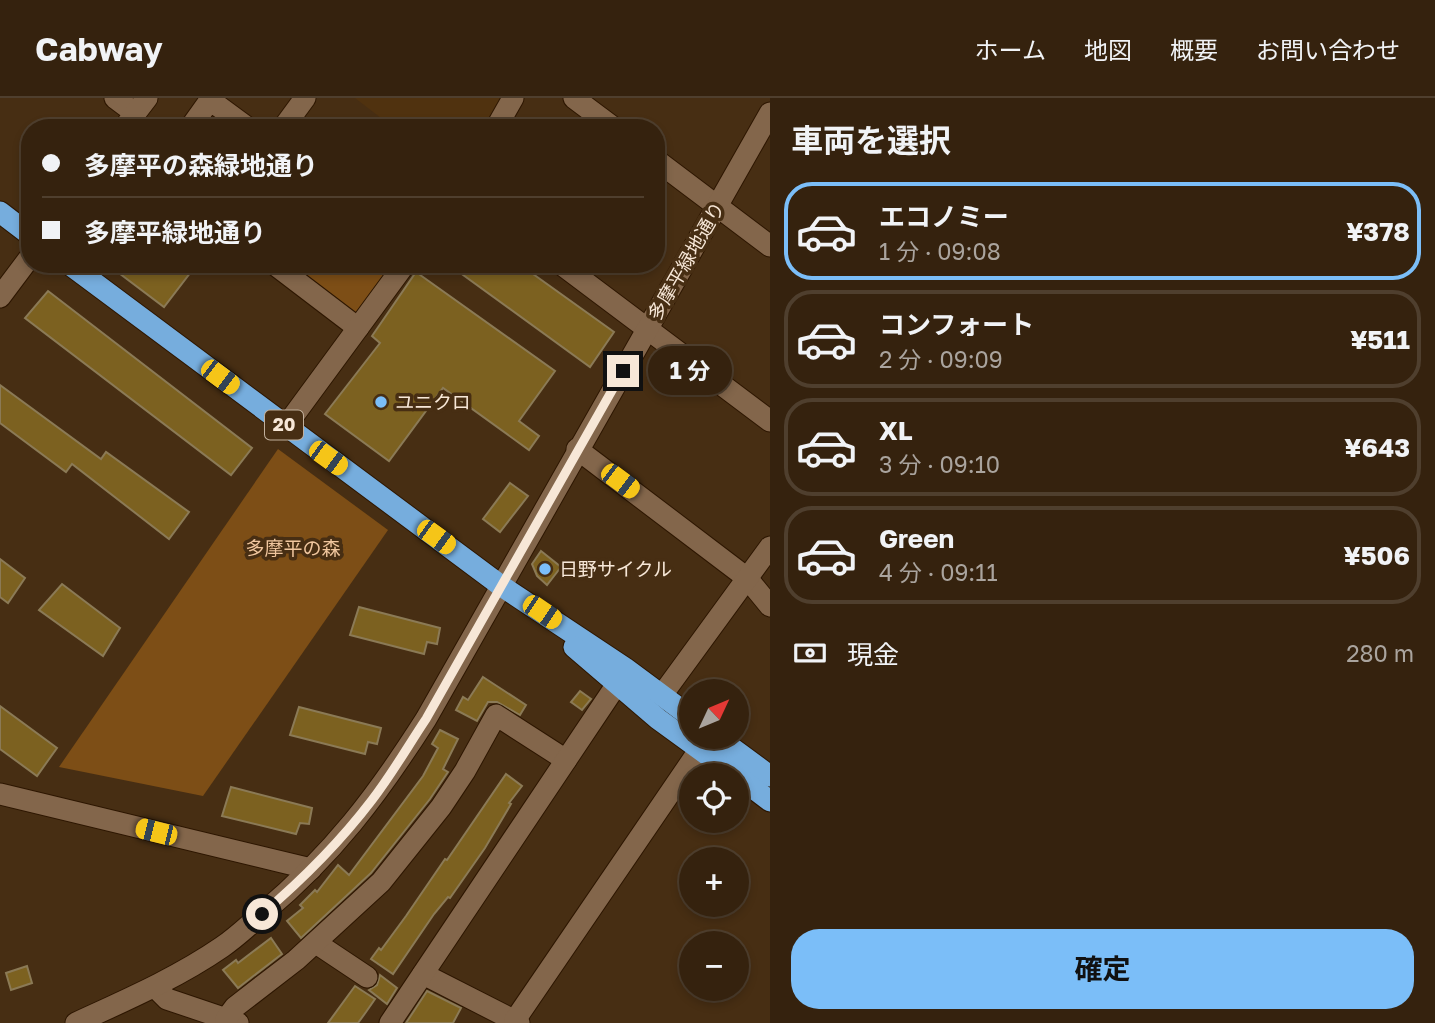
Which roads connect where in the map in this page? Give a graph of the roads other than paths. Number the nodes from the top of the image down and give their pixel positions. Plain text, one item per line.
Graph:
1 (115, 98) edge
2 (305, 98) edge
3 (513, 98) edge
4 (574, 98) edge
5 (135, 113) edge
6 (770, 113) edge
7 (197, 119) edge
8 (236, 119) edge
9 (290, 119) edge
10 (501, 119) edge
11 (602, 119) edge
12 (665, 167) edge
13 (717, 206) junction
14 (0, 212) edge
15 (21, 228) edge
16 (770, 246) edge
17 (21, 269) edge
18 (81, 273) edge
19 (286, 273) edge
20 (398, 273) edge
21 (573, 273) edge
22 (0, 297) edge
23 (358, 328) junction
24 (647, 328) junction
25 (770, 421) edge
26 (285, 426) junction
27 (577, 449) junction
28 (770, 547) edge
29 (747, 578) junction
30 (500, 585) junction
31 (770, 606) edge
32 (617, 684) junction
33 (662, 695) junction
34 (679, 708) edge
35 (679, 733) edge
36 (699, 749) joint
37 (733, 749) edge
38 (566, 760) junction
39 (718, 763) edge
40 (770, 776) edge
41 (749, 786) edge
42 (0, 794) edge
43 (770, 801) edge
44 (311, 869) junction
45 (316, 943) junction
46 (423, 974) junction
47 (368, 977) dead end
48 (155, 987) junction
49 (232, 1021) edge
50 (517, 1022) edge
51 (76, 1023) edge
52 (390, 1023) edge

1 - 5 street
2 - 9 street
3 - 10 street
4 - 11 street
6 - 13 street, 多摩平緑地通り
7 - 8 street
12 - 13 street
13 - 16 street
13 - 24 street, 多摩平緑地通り
14 - 15 highway
17 - 22 street
18 - 26 highway, 20
19 - 23 street
20 - 23 street
21 - 24 street
23 - 26 street
24 - 25 street
24 - 27 street, 多摩平緑地通り
26 - 30 highway, 20
27 - 29 street
27 - 30 street, 多摩平緑地通り
28 - 29 street
29 - 31 street
29 - 33 street
30 - 32 highway, 20
30 - 33 highway, 20
30 - 44 street, 多摩平緑地通り
32 - 35 highway, 20
32 - 38 street
33 - 34 highway, 20
36 - 39 highway, 20
36 - 50 street
37 - 40 highway
38 - 45 street
38 - 46 street
41 - 43 highway, 20
42 - 44 street
44 - 48 street, 多摩平緑地通り
45 - 47 street
45 - 49 street
46 - 50 street
46 - 52 street
48 - 49 street
48 - 51 street, 多摩平緑地通り

